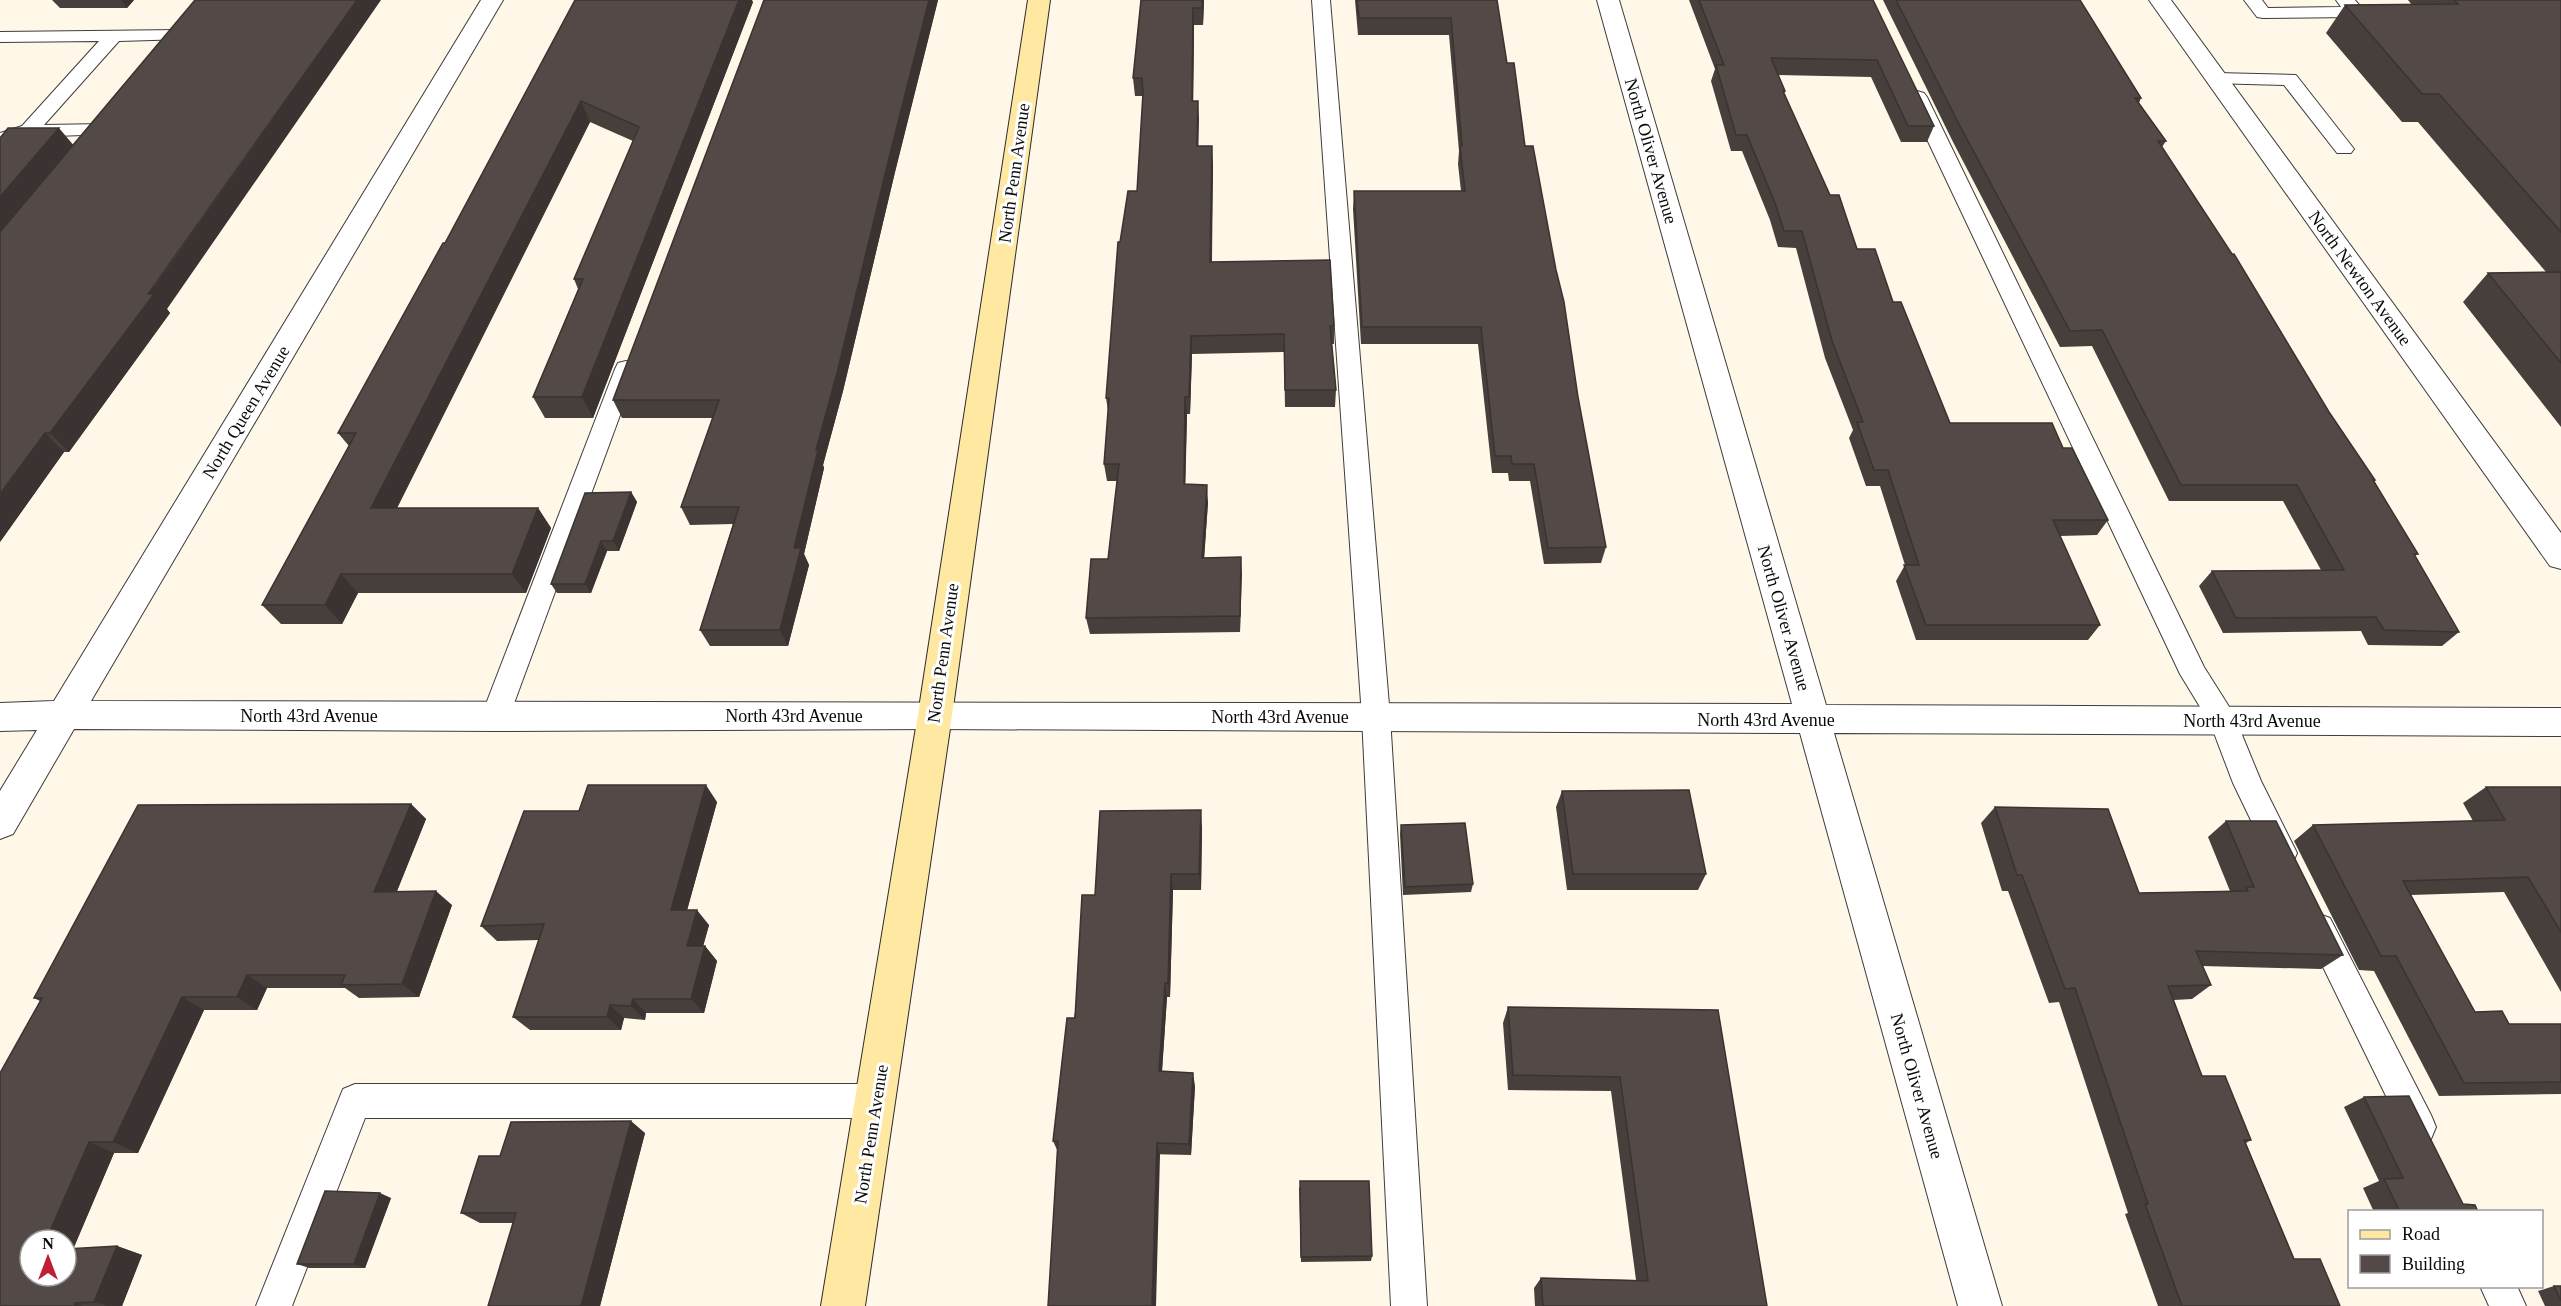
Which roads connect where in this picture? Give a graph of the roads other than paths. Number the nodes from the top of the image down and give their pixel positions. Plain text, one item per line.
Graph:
1 (492, 0) edge
2 (1039, 0) edge
3 (1321, 0) edge
4 (1608, 0) edge
5 (2160, 0) edge
6 (2253, 0) edge
7 (2345, 0) edge
8 (195, 18) edge
9 (180, 35) junction
10 (114, 36) junction
11 (0, 37) edge
12 (167, 52) edge
13 (1907, 75) edge
14 (2217, 79) junction
15 (119, 112) edge
16 (105, 130) junction
17 (28, 131) junction
18 (0, 140) edge
19 (90, 148) edge
20 (2344, 149) dead end
21 (635, 345) edge
22 (2561, 557) edge
23 (935, 715) junction
24 (63, 716) junction
25 (0, 717) edge
26 (495, 717) junction
27 (1376, 717) junction
28 (1812, 720) junction
29 (2223, 721) junction
30 (2561, 722) edge
31 (0, 823) edge
32 (876, 1101) junction
33 (2428, 1147) edge
34 (2499, 1288) edge
35 (274, 1306) edge
36 (843, 1306) edge
37 (1409, 1306) edge
38 (1980, 1306) edge
39 (2508, 1306) edge

1 - 24 street, North Queen Avenue
2 - 23 main road, North Penn Avenue
3 - 27 lane
4 - 28 street, North Oliver Avenue
5 - 14 street, North Newton Avenue
6 - 7 lane
8 - 9 lane
9 - 10 lane
9 - 12 lane
10 - 11 lane
10 - 17 lane
13 - 29 lane
14 - 20 lane
14 - 22 street, North Newton Avenue
15 - 16 lane
16 - 17 lane
16 - 19 lane
17 - 18 lane
21 - 26 lane
23 - 26 street, North 43rd Avenue
23 - 27 street, North 43rd Avenue
23 - 32 main road, North Penn Avenue
24 - 25 street, North 43rd Avenue
24 - 26 street, North 43rd Avenue
24 - 31 street, North Queen Avenue
27 - 28 street, North 43rd Avenue
27 - 37 lane
28 - 29 street, North 43rd Avenue
28 - 38 street, North Oliver Avenue
29 - 30 street, North 43rd Avenue
29 - 33 lane
32 - 35 lane
32 - 36 main road, North Penn Avenue
34 - 39 lane

